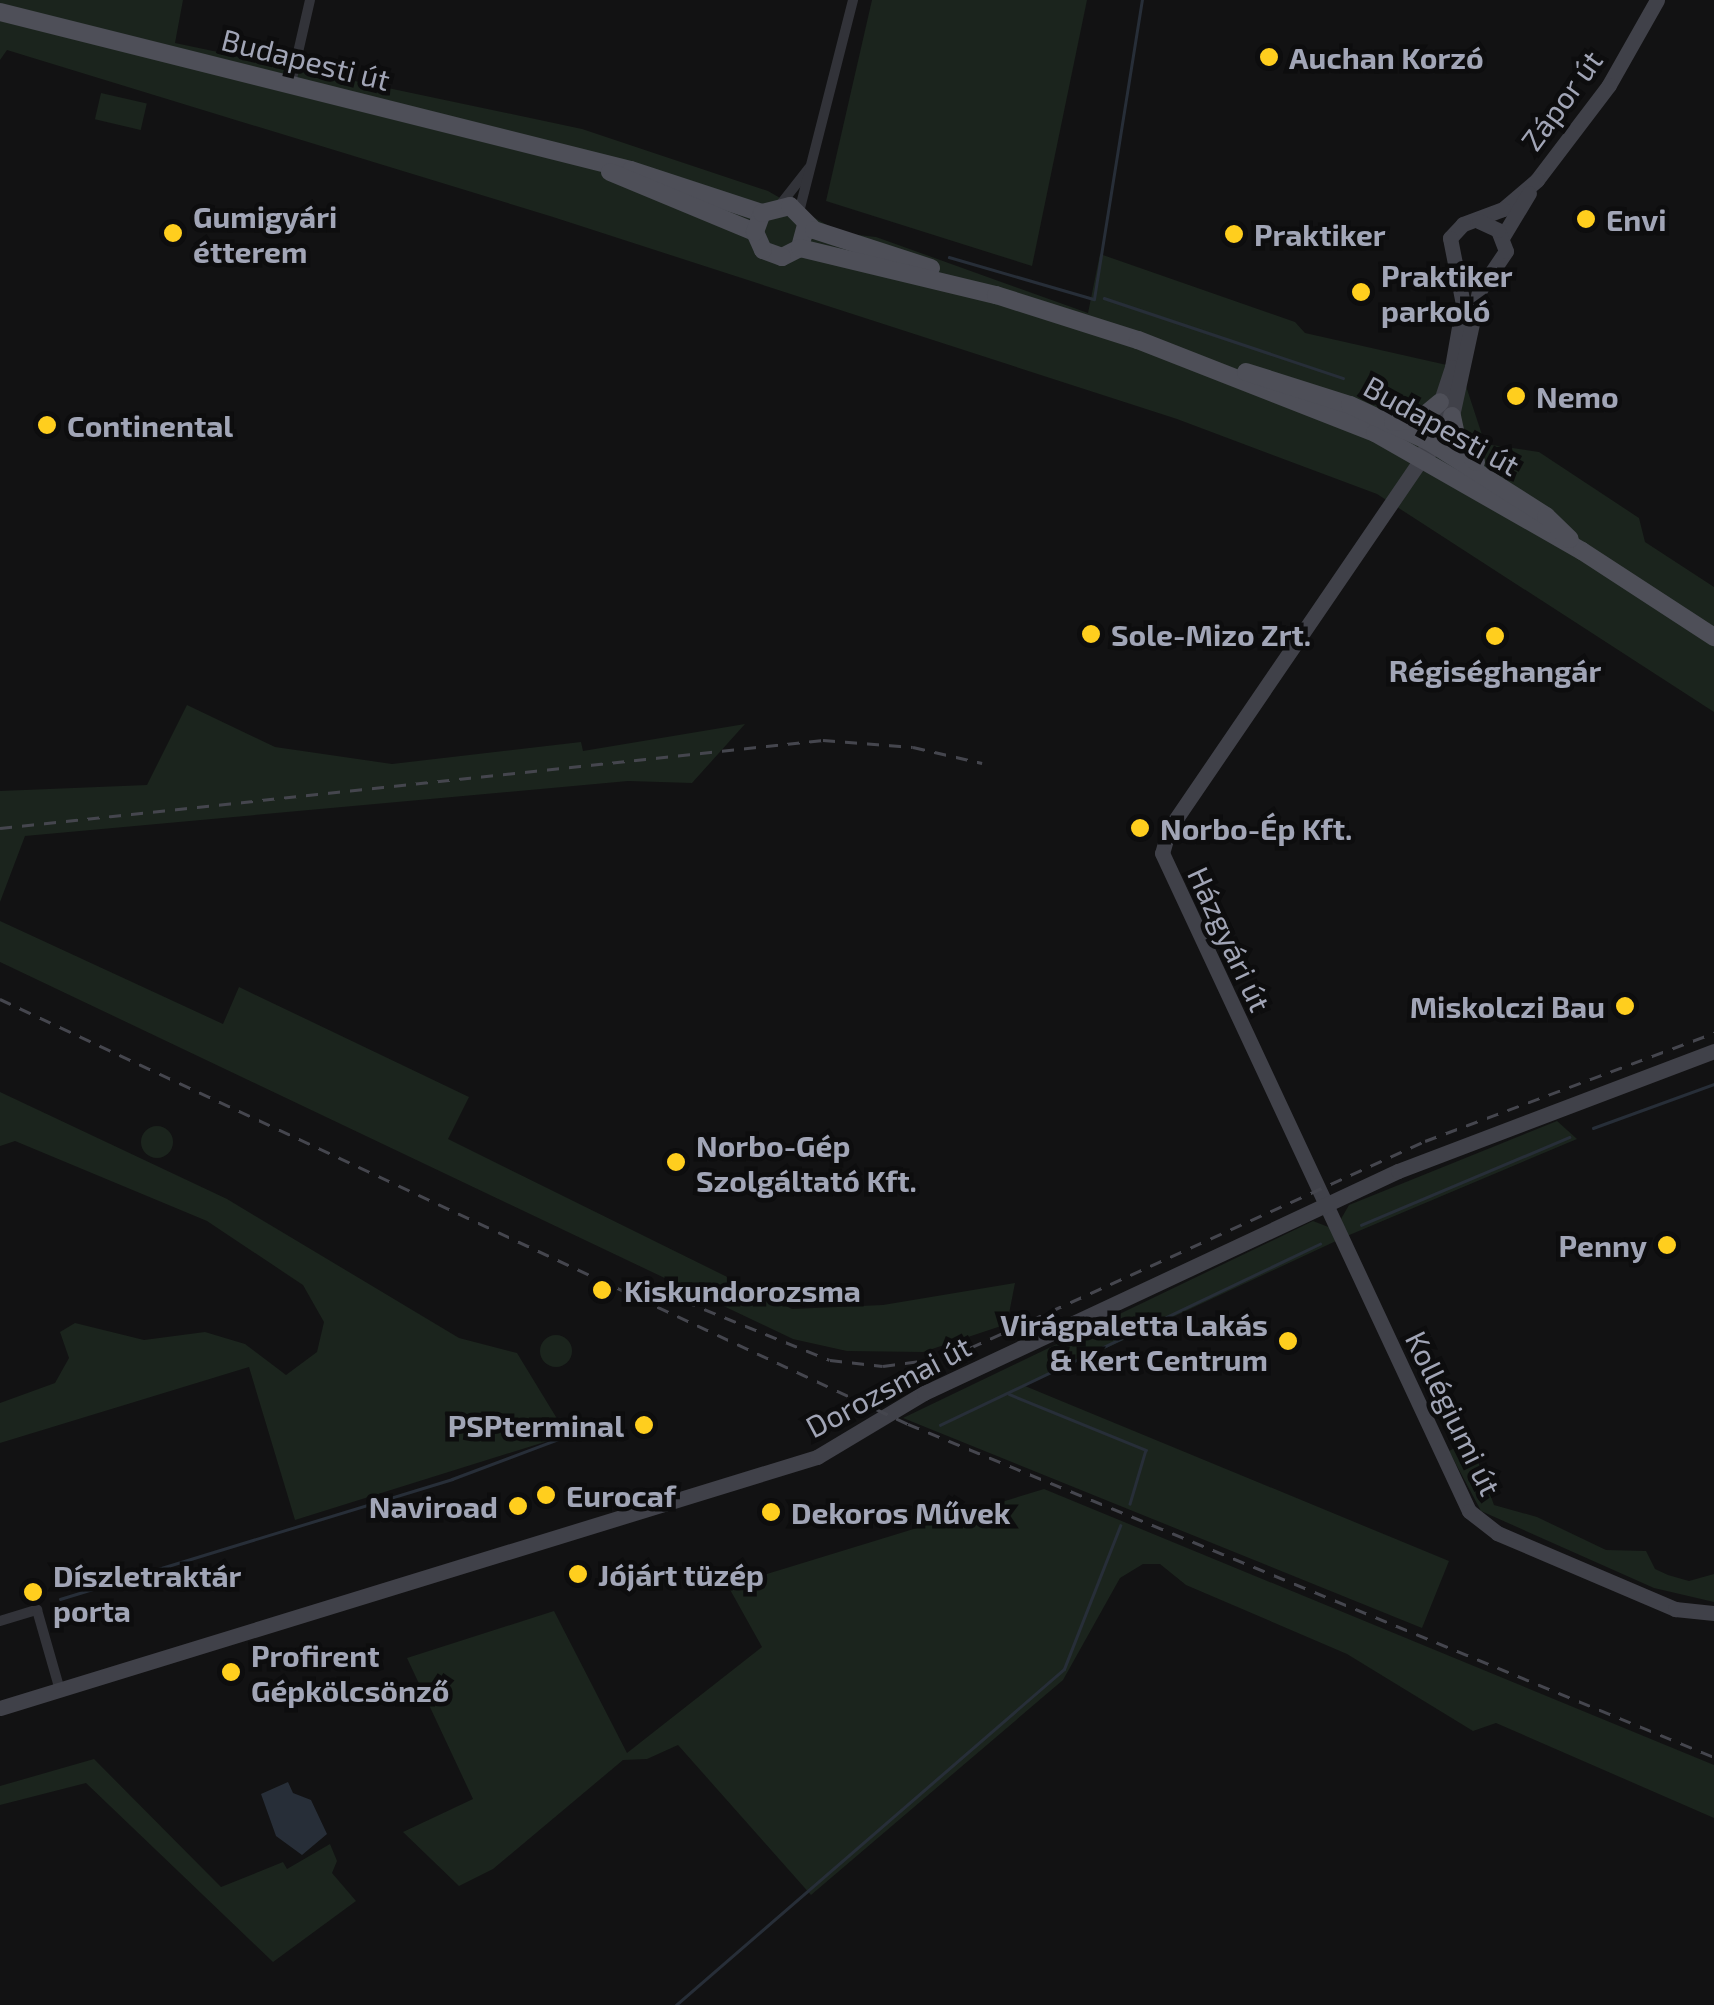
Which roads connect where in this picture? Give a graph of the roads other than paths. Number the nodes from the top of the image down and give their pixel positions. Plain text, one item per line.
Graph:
1 (310, 0) edge
2 (853, 0) edge
3 (1657, 0) edge
4 (0, 12) edge
5 (290, 83) junction
6 (814, 159) junction
7 (597, 164) junction
8 (1537, 180) junction
9 (780, 205) junction
10 (762, 213) junction
11 (802, 218) junction
12 (1480, 221) junction
13 (755, 232) junction
14 (1502, 236) junction
15 (800, 248) junction
16 (1454, 268) junction
17 (1489, 276) junction
18 (996, 295) junction
19 (1201, 362) junction
20 (1446, 409) junction
21 (1389, 422) junction
22 (1429, 448) junction
23 (1497, 484) junction
24 (1582, 551) junction
25 (1714, 636) edge
26 (1714, 1051) edge
27 (1325, 1205) junction
28 (1714, 1614) edge
29 (0, 1621) edge
30 (60, 1690) junction
31 (0, 1708) edge

1 - 5 street
2 - 6 street
3 - 8 street, Zápor út
4 - 5 main road, Budapesti út
5 - 7 main road, Budapesti út
6 - 9 street
6 - 11 street
7 - 10 main road, Budapesti út
7 - 13 main road, Budapesti út
8 - 12 street, Zápor út
8 - 14 street, Zápor út
9 - 10 main road
9 - 11 main road, Budapesti út
10 - 13 main road
11 - 15 main road
11 - 18 main road, Budapesti út
12 - 14 street
12 - 16 street, Zápor út
13 - 15 main road, Budapesti út
14 - 17 street, Zápor út
15 - 18 main road, Budapesti út
16 - 17 street
16 - 20 street, Zápor út
17 - 20 street, Zápor út
18 - 19 main road, Budapesti út
19 - 21 main road, Budapesti út
19 - 22 main road, Budapesti út
20 - 21 main road
20 - 22 street, Zápor út
20 - 23 main road
21 - 22 main road, Budapesti út
22 - 23 main road, Budapesti út
22 - 24 main road, Budapesti út
22 - 27 street, Házgyári út
23 - 24 main road, Budapesti út
24 - 25 main road, Budapesti út
26 - 27 street, Dorozsmai út
27 - 28 street, Kollégiumi út
27 - 30 street, Dorozsmai út
29 - 30 street
30 - 31 street, Dorozsmai út

